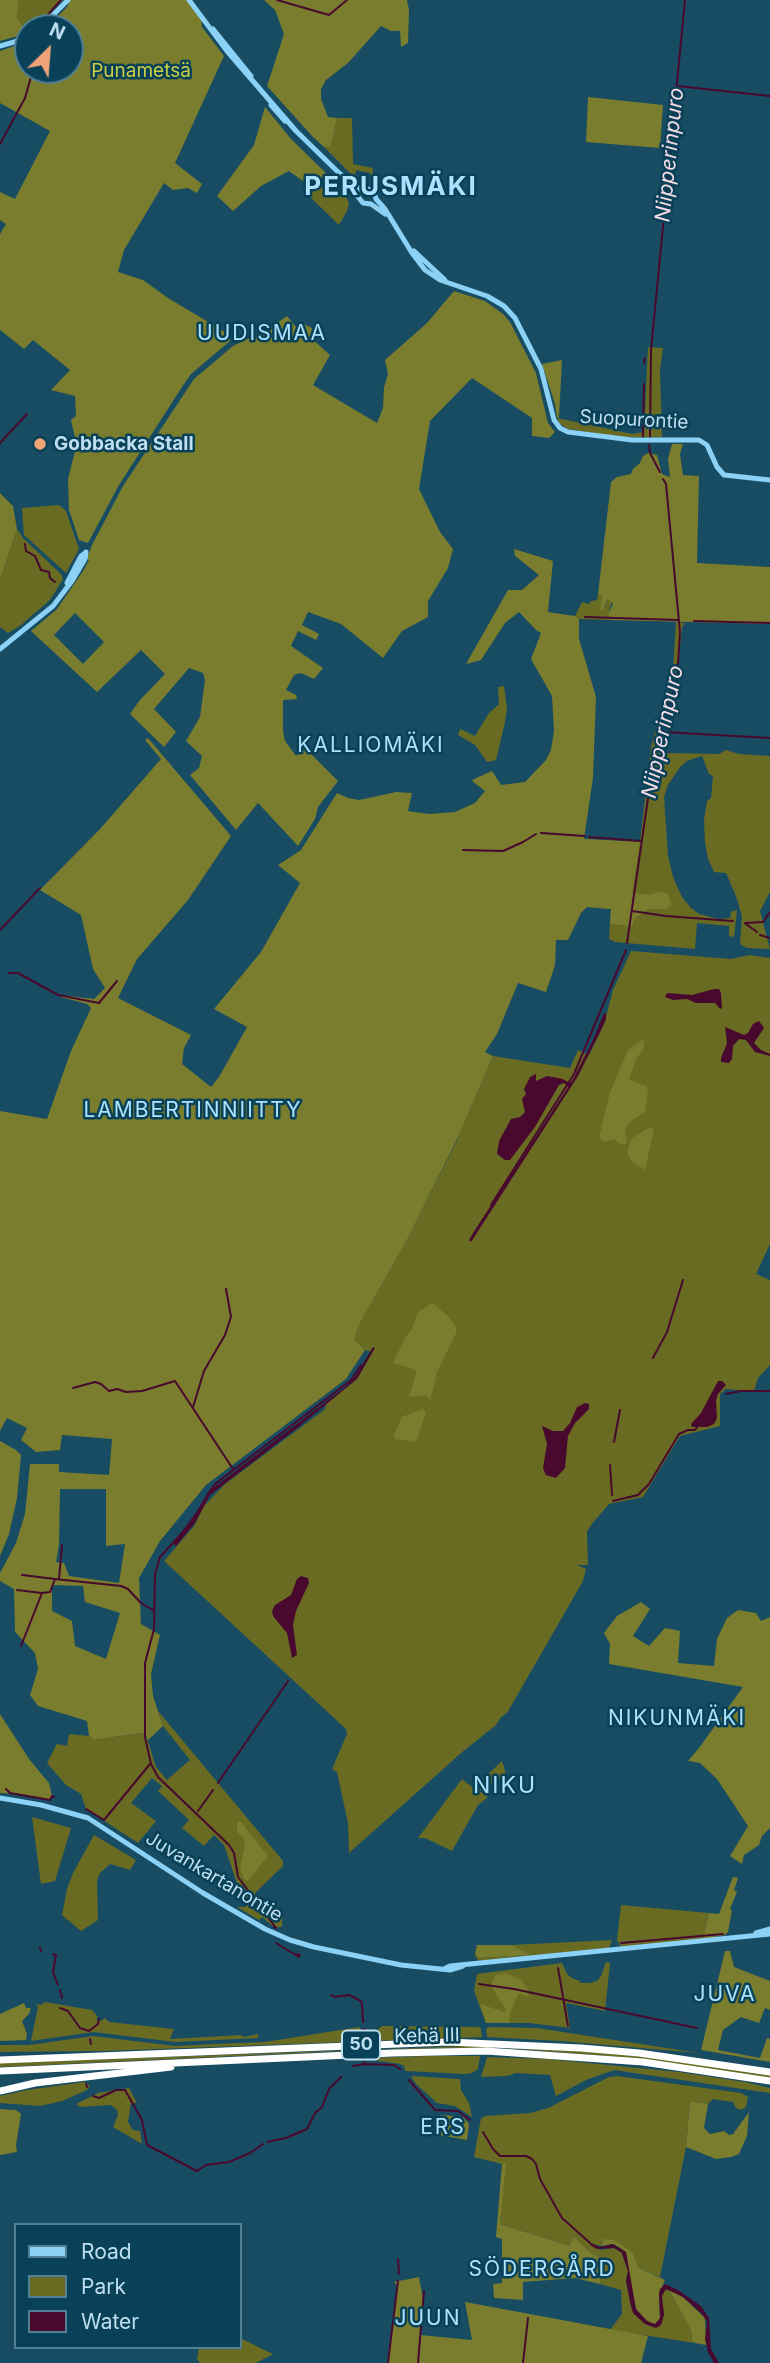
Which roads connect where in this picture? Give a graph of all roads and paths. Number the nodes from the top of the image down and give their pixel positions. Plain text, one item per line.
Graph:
1 (68, 0) edge
2 (189, 0) edge
3 (54, 14) edge
4 (361, 194) junction
5 (373, 202) junction
6 (770, 480) edge
7 (67, 586) junction
8 (0, 649) edge
9 (0, 1798) edge
10 (770, 1931) edge
11 (0, 2060) edge
12 (203, 2061) junction
13 (0, 2071) edge
14 (770, 2073) edge
15 (770, 2081) edge
16 (0, 2091) edge

1 - 3 street
2 - 4 street
4 - 5 street
4 - 5 street
5 - 6 street, Suopurontie
7 - 7 street
7 - 8 street
9 - 10 street, Juvankartanontie
11 - 14 highway, Kehä III / 50
12 - 13 highway, Kehä III / 50
12 - 15 highway, Kehä III / 50
12 - 16 highway

